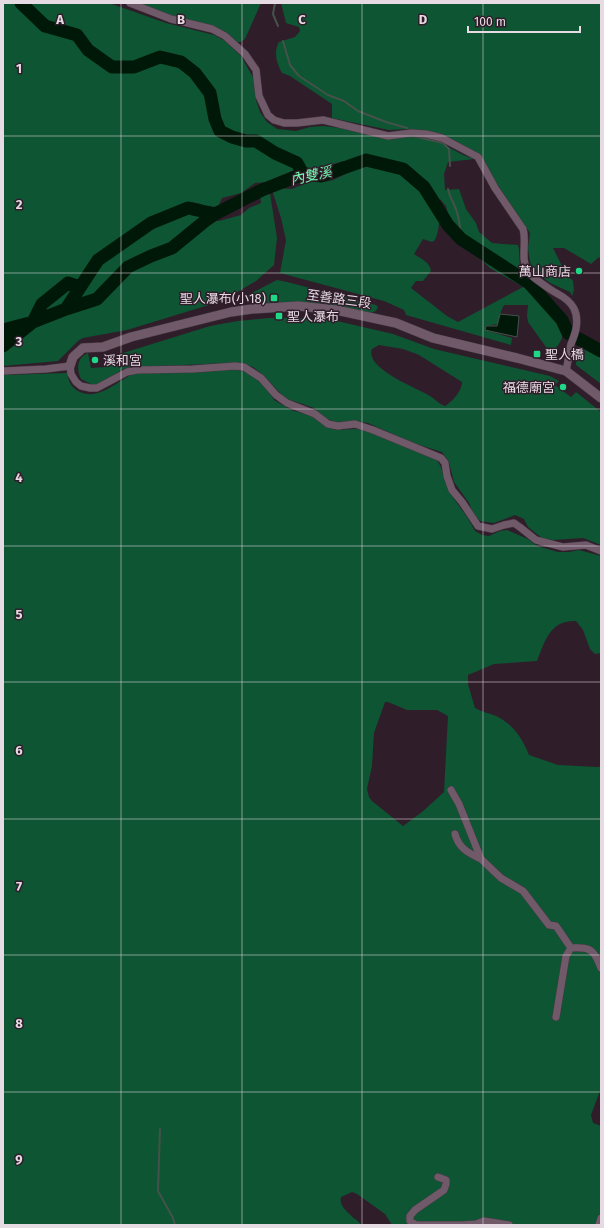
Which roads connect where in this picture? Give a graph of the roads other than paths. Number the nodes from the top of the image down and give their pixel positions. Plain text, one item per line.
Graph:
1 (130, 3) edge
2 (70, 366) junction
3 (3, 371) edge
4 (566, 371) junction
5 (601, 398) edge
6 (601, 551) edge
7 (451, 790) dead end
8 (455, 834) dead end
9 (481, 859) junction
10 (571, 948) junction
11 (601, 968) edge
12 (556, 1017) dead end
13 (438, 1177) dead end
14 (601, 1218) edge
15 (509, 1225) edge
16 (599, 1225) edge

1 - 4 street
2 - 3 street
2 - 4 street, 至善路三段
2 - 6 street
4 - 5 street, 至善路三段
7 - 9 street
8 - 9 street
9 - 10 street
10 - 11 street
10 - 12 street
13 - 15 street
14 - 16 street

